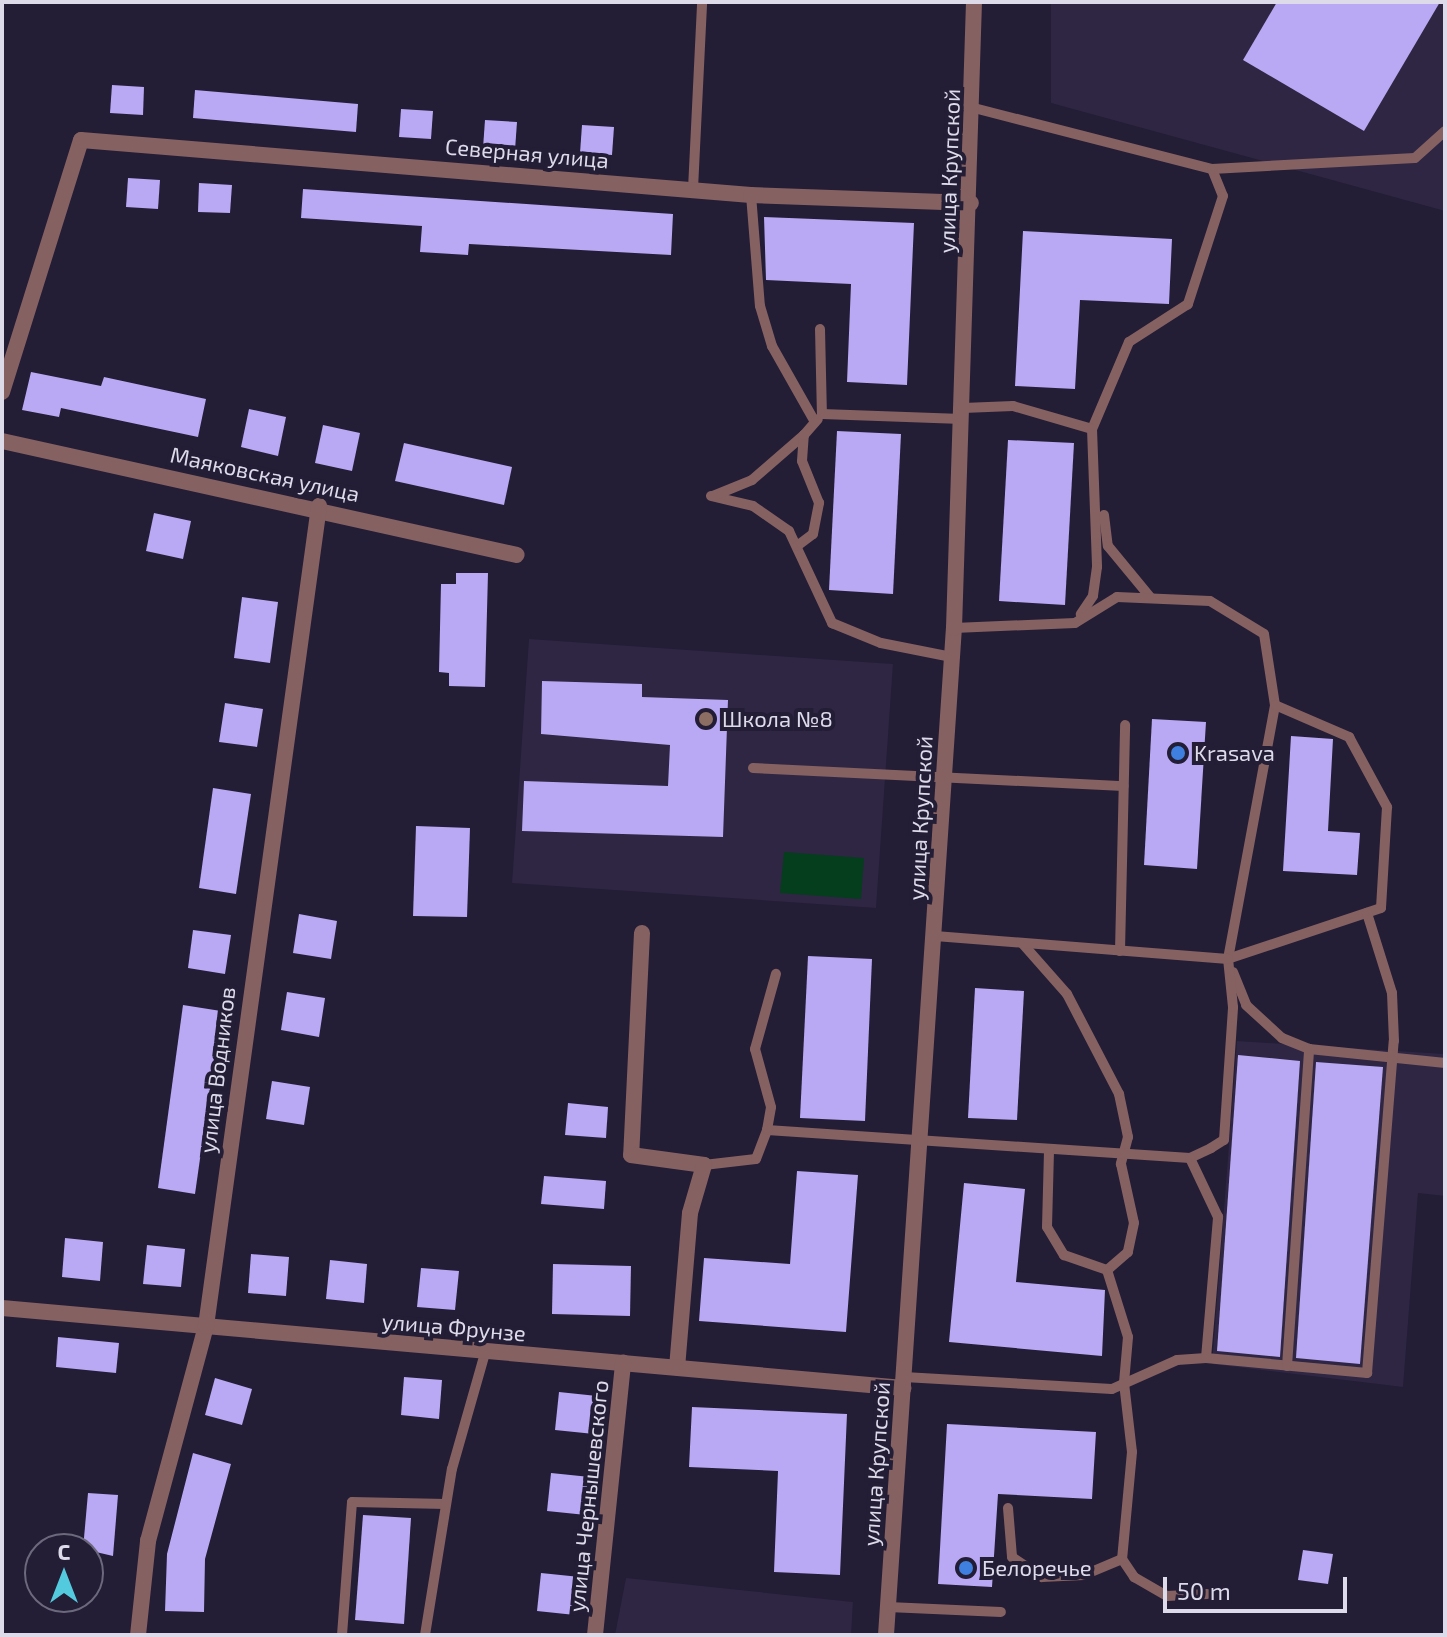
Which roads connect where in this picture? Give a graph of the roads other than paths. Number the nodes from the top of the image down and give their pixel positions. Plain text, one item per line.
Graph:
1 (702, 2) edge
2 (974, 2) edge
3 (974, 108) junction
4 (1445, 131) edge
5 (1212, 169) junction
6 (693, 189) junction
7 (751, 195) junction
8 (971, 203) junction
9 (820, 329) dead end
10 (2, 392) edge
11 (962, 414) junction
12 (818, 418) junction
13 (1092, 429) junction
14 (804, 435) junction
15 (2, 441) edge
16 (1097, 484) junction
17 (319, 506) junction
18 (797, 546) junction
19 (517, 555) dead end
20 (1150, 597) junction
21 (1075, 623) junction
22 (954, 628) junction
23 (952, 657) junction
24 (1275, 705) junction
25 (1125, 725) dead end
26 (753, 768) dead end
27 (945, 777) junction
28 (1124, 786) junction
29 (1367, 913) junction
30 (642, 933) dead end
31 (935, 936) junction
32 (1022, 943) junction
33 (1120, 951) junction
34 (1228, 959) junction
35 (776, 974) dead end
36 (1309, 1049) junction
37 (1393, 1057) junction
38 (1445, 1063) edge
39 (767, 1130) junction
40 (921, 1141) junction
41 (1049, 1151) junction
42 (1125, 1151) junction
43 (1190, 1158) junction
44 (704, 1165) junction
45 (1107, 1270) junction
46 (2, 1308) edge
47 (206, 1326) junction
48 (485, 1353) junction
49 (1206, 1358) junction
50 (623, 1362) junction
51 (1287, 1366) junction
52 (677, 1367) junction
53 (903, 1382) junction
54 (1124, 1383) junction
55 (446, 1504) junction
56 (1008, 1508) dead end
57 (1122, 1559) junction
58 (1207, 1594) dead end
59 (888, 1607) junction
60 (1001, 1612) dead end
61 (138, 1635) edge
62 (342, 1635) edge
63 (425, 1635) edge
64 (595, 1635) edge
65 (886, 1635) edge

1 - 6 lane
2 - 3 street, улица Крупской
3 - 5 lane
3 - 8 street, улица Крупской
4 - 5 lane
5 - 13 lane
6 - 7 street, Северная улица
6 - 10 street, Северная улица
7 - 8 street, Северная улица
7 - 12 lane
8 - 11 street, улица Крупской
9 - 12 lane
11 - 12 lane
11 - 13 lane
11 - 22 street, улица Крупской
12 - 14 lane
13 - 16 lane
14 - 18 lane
14 - 18 lane
15 - 17 street, Маяковская улица
16 - 20 lane
16 - 21 lane
17 - 19 street, Маяковская улица
17 - 47 street, улица Водников
18 - 23 lane
20 - 21 lane
20 - 24 lane
21 - 22 lane
22 - 23 street, улица Крупской
23 - 27 street, улица Крупской
24 - 29 lane
24 - 34 lane
25 - 28 lane
26 - 27 lane
27 - 28 lane
27 - 31 street, улица Крупской
28 - 33 lane
29 - 34 lane
29 - 37 lane
30 - 44 street
31 - 32 lane
31 - 40 street, улица Крупской
32 - 33 lane
32 - 42 lane
33 - 34 lane
34 - 36 lane
34 - 43 lane
35 - 39 lane
36 - 37 lane
36 - 51 lane
37 - 38 lane
37 - 51 lane
39 - 40 lane
39 - 44 lane
40 - 41 lane
40 - 53 street, улица Крупской
41 - 42 lane
41 - 45 lane
42 - 43 lane
42 - 45 lane
43 - 49 lane
44 - 52 street
45 - 54 lane
46 - 47 street, улица Фрунзе
47 - 48 street, улица Фрунзе
47 - 61 street, улица Водников
48 - 50 street, улица Фрунзе
48 - 55 lane
49 - 51 lane
49 - 54 lane
50 - 52 street, улица Фрунзе
50 - 64 street, улица Чернышевского
52 - 53 street, улица Фрунзе
53 - 54 lane
53 - 59 street, улица Крупской
54 - 57 lane
55 - 62 lane
55 - 63 lane
56 - 57 lane
57 - 58 lane
59 - 60 lane
59 - 65 street, улица Крупской

